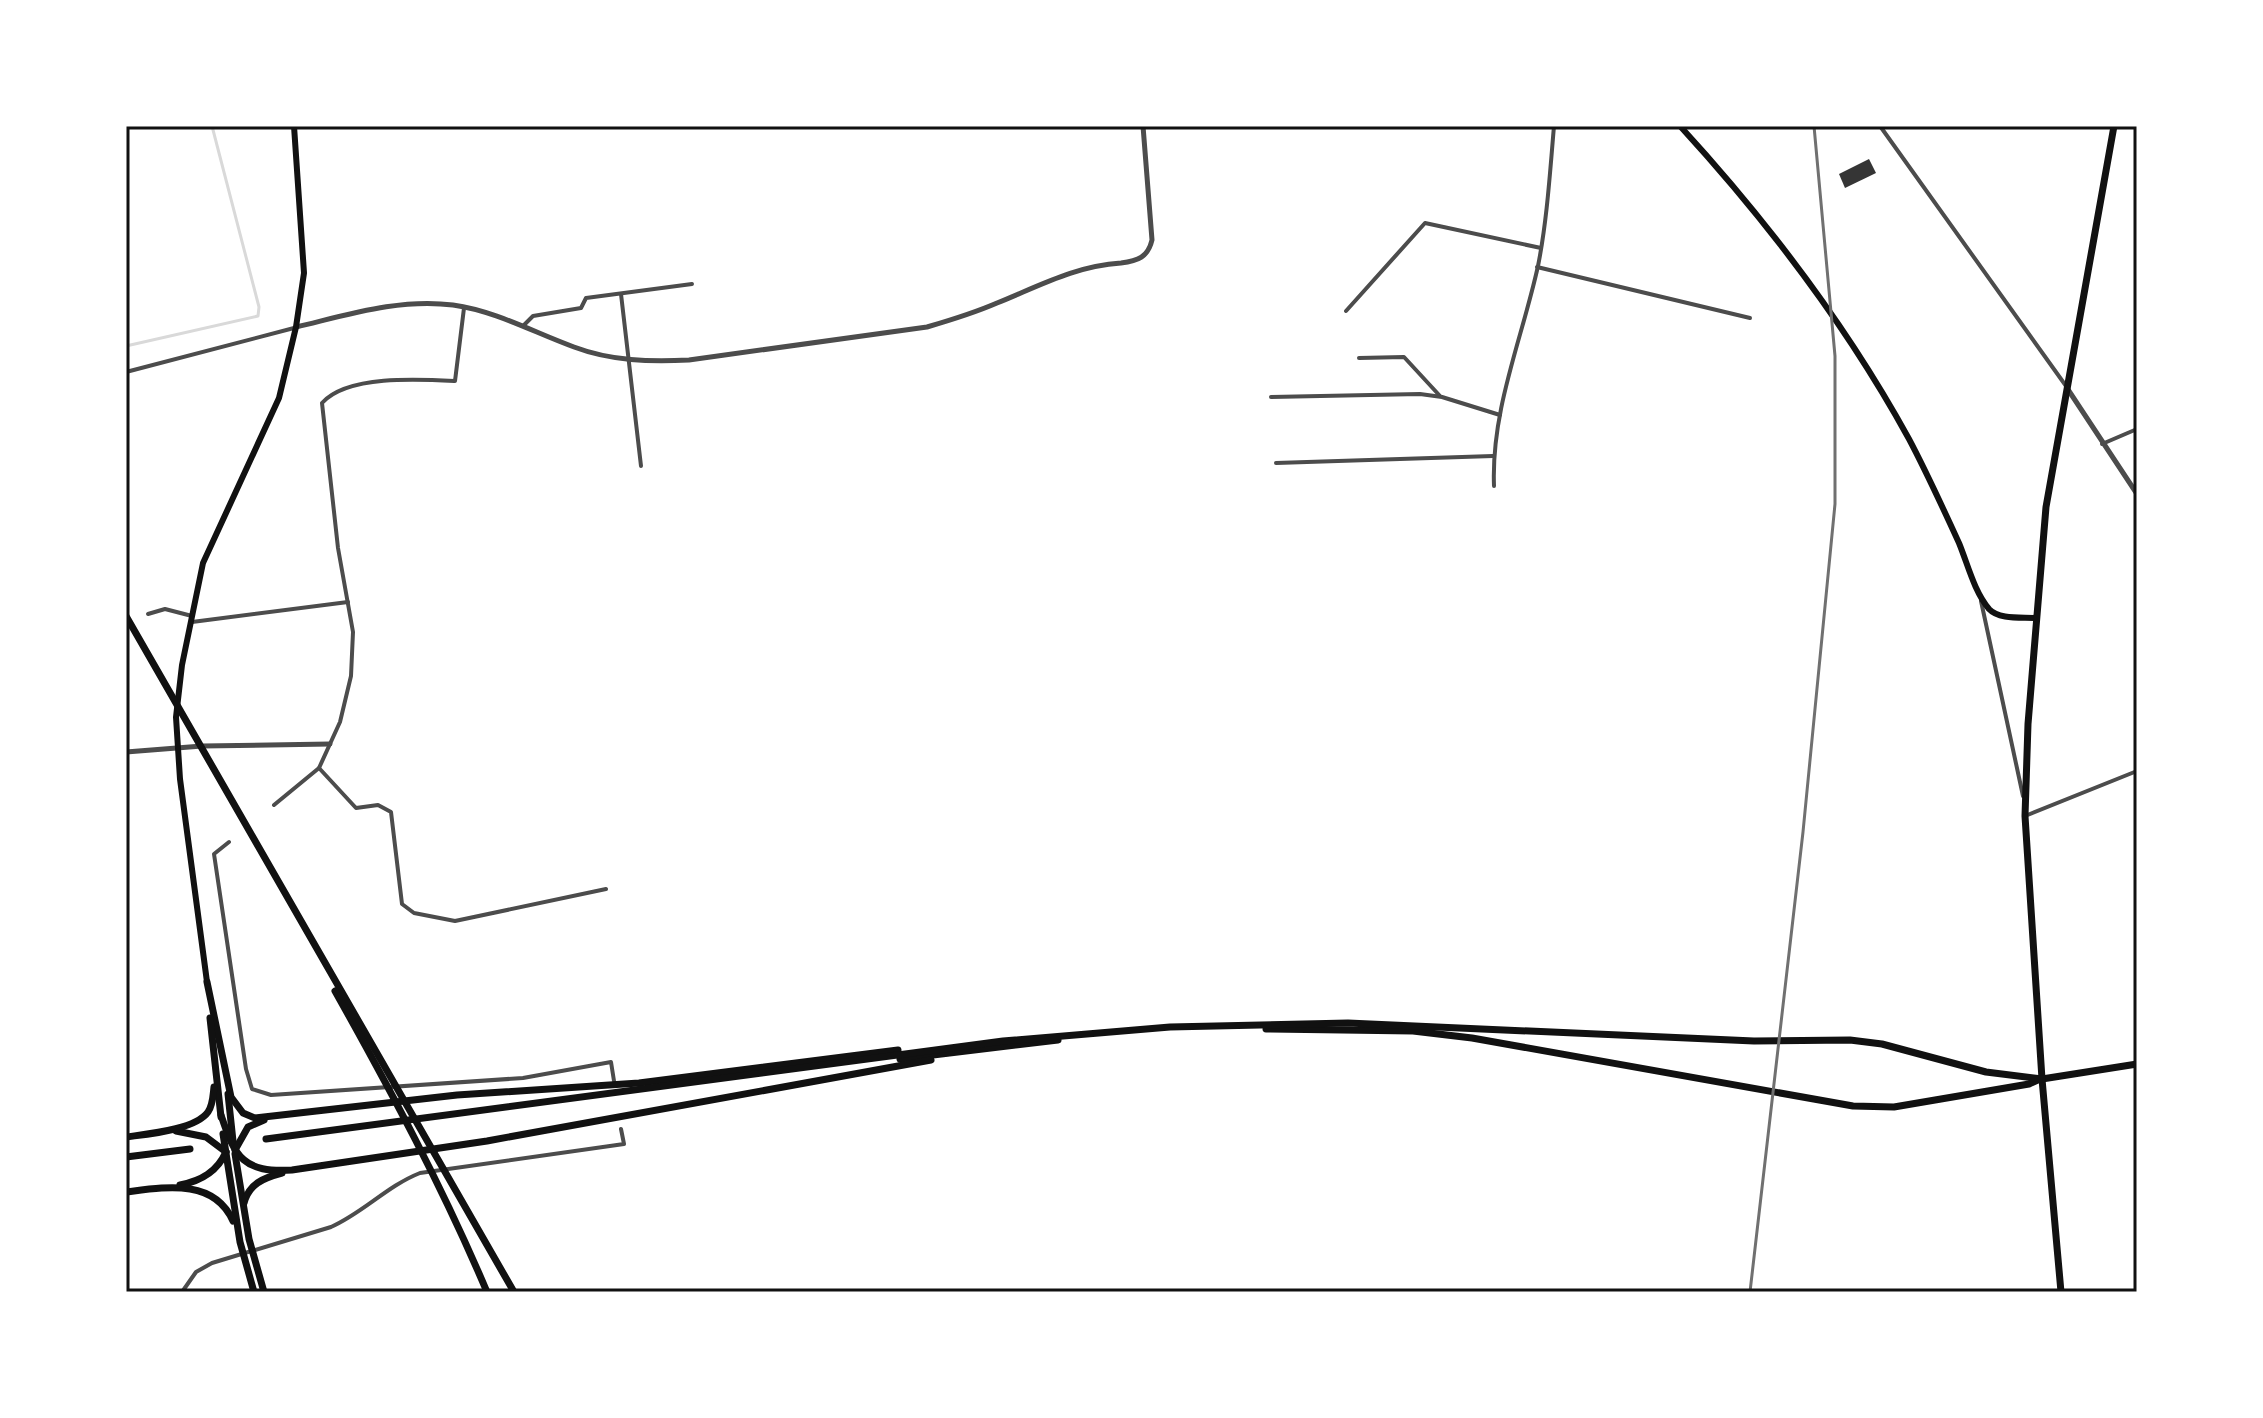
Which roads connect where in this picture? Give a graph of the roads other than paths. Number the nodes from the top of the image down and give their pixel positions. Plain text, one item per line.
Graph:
1 (294, 126) edge
2 (1143, 126) edge
3 (1554, 126) edge
4 (1680, 126) edge
5 (1880, 126) edge
6 (2114, 126) edge
7 (1541, 248) junction
8 (1537, 267) junction
9 (692, 284) dead end
10 (621, 293) junction
11 (464, 308) junction
12 (1346, 311) dead end
13 (1750, 318) dead end
14 (523, 326) junction
15 (296, 327) junction
16 (628, 358) junction
17 (1359, 358) dead end
18 (126, 372) edge
19 (2066, 386) junction
20 (1271, 397) dead end
21 (1442, 397) junction
22 (1500, 415) junction
23 (2137, 429) edge
24 (2102, 444) junction
25 (1493, 456) junction
26 (1276, 463) dead end
27 (641, 466) dead end
28 (1494, 486) dead end
29 (2137, 494) edge
30 (1980, 598) junction
31 (348, 602) junction
32 (148, 614) dead end
33 (126, 616) edge
34 (2035, 618) junction
35 (193, 619) junction
36 (330, 744) junction
37 (178, 748) junction
38 (126, 752) edge
39 (319, 768) junction
40 (2137, 771) edge
41 (274, 805) dead end
42 (2026, 813) junction
43 (229, 842) dead end
44 (606, 889) dead end
45 (207, 982) junction
46 (1348, 1026) junction
47 (1003, 1043) junction
48 (2137, 1064) edge
49 (224, 1067) junction
50 (214, 1069) junction
51 (386, 1075) junction
52 (2042, 1079) junction
53 (614, 1081) dead end
54 (230, 1114) junction
55 (221, 1115) junction
56 (277, 1117) junction
57 (621, 1129) dead end
58 (146, 1134) junction
59 (126, 1137) edge
60 (229, 1139) junction
61 (266, 1139) dead end
62 (190, 1149) dead end
63 (230, 1151) junction
64 (126, 1157) edge
65 (232, 1163) junction
66 (307, 1168) junction
67 (239, 1181) junction
68 (230, 1183) junction
69 (140, 1190) junction
70 (126, 1192) edge
71 (244, 1213) junction
72 (244, 1240) junction
73 (252, 1269) junction
74 (182, 1292) edge
75 (254, 1292) edge
76 (264, 1292) edge
77 (487, 1292) edge
78 (514, 1292) edge
79 (2061, 1292) edge

1 - 15 main road
2 - 16 street
3 - 7 street
4 - 30 main road
5 - 19 street
6 - 19 highway
7 - 8 street
7 - 12 street
8 - 13 street
8 - 22 street
9 - 10 street
10 - 14 street
10 - 16 street
11 - 14 street
11 - 15 street
11 - 31 street
14 - 16 street
15 - 18 street
15 - 35 main road
16 - 27 street
17 - 21 street
19 - 24 street
19 - 34 highway
20 - 21 street
21 - 22 street
22 - 25 street
23 - 24 street
24 - 29 street
25 - 26 street
25 - 28 street
30 - 34 main road
30 - 42 street
31 - 35 street
31 - 36 street
32 - 35 street
33 - 51 highway
34 - 42 highway
35 - 37 main road
36 - 37 street
36 - 39 street
37 - 38 street
37 - 45 main road
39 - 41 street
39 - 44 street
40 - 42 street
42 - 52 highway
43 - 53 street
45 - 49 highway
45 - 50 highway
46 - 47 highway
46 - 52 highway
46 - 52 highway
47 - 56 highway
47 - 61 highway
47 - 66 highway
48 - 52 highway
49 - 54 highway
49 - 56 highway
50 - 55 highway
50 - 58 highway
51 - 77 highway
51 - 78 highway
52 - 79 highway
54 - 60 highway
54 - 63 highway
55 - 60 highway
55 - 63 highway
56 - 63 highway
57 - 74 street
58 - 59 highway
58 - 63 highway
60 - 63 highway
62 - 64 highway
63 - 65 highway
63 - 66 highway
63 - 67 highway
63 - 68 highway
63 - 69 highway
65 - 67 highway
65 - 68 highway
66 - 71 highway
67 - 71 highway
68 - 72 highway
69 - 70 highway
69 - 72 highway
71 - 72 highway
72 - 73 highway
73 - 75 highway
73 - 76 highway

